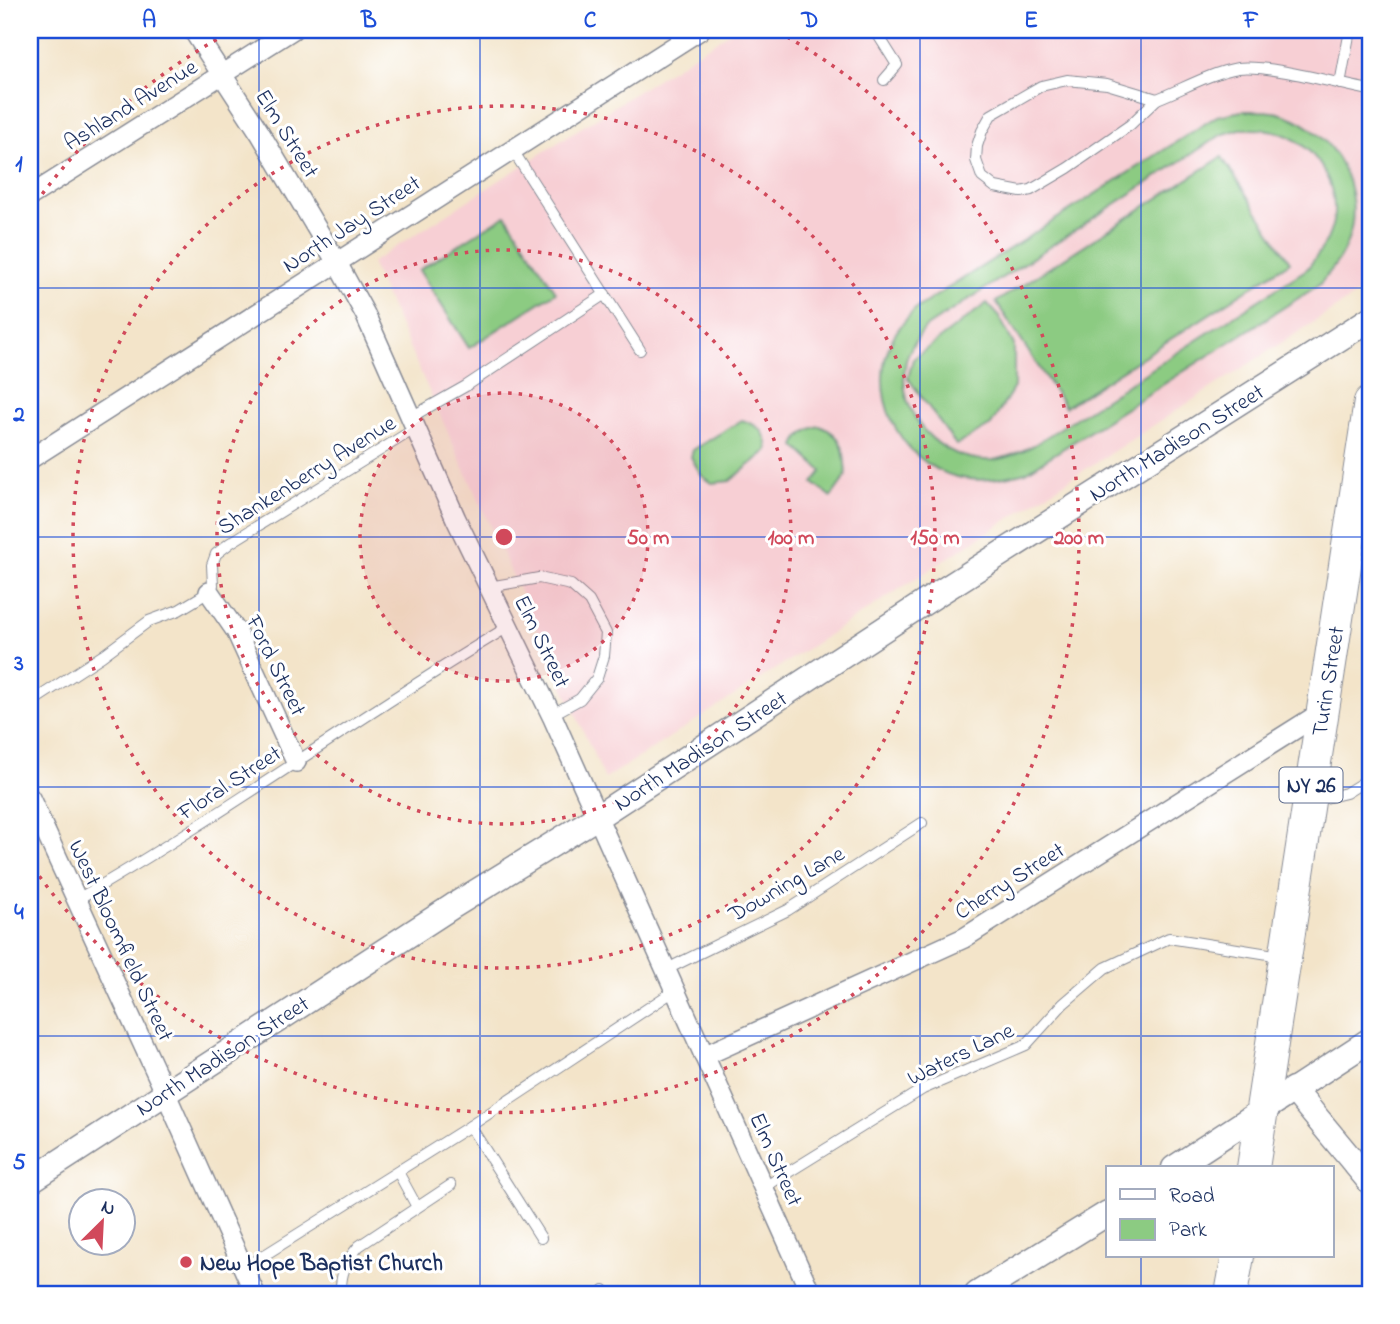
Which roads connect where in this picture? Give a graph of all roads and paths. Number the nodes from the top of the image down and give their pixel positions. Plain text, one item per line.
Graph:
1 (193, 30) edge
2 (292, 30) edge
3 (700, 30) edge
4 (875, 30) edge
5 (1350, 30) edge
6 (222, 75) junction
7 (884, 80) dead end
8 (1340, 84) junction
9 (1370, 90) edge
10 (1157, 99) junction
11 (512, 149) junction
12 (30, 196) edge
13 (337, 261) junction
14 (605, 294) junction
15 (1370, 319) edge
16 (640, 350) dead end
17 (1370, 402) edge
18 (414, 423) junction
19 (30, 459) edge
20 (489, 587) junction
21 (209, 592) junction
22 (508, 627) junction
23 (30, 703) edge
24 (1322, 712) junction
25 (551, 715) junction
26 (296, 762) junction
27 (1370, 778) edge
28 (30, 799) edge
29 (1309, 802) junction
30 (597, 817) junction
31 (922, 823) dead end
32 (76, 900) junction
33 (1285, 956) junction
34 (665, 970) junction
35 (674, 991) junction
36 (1370, 1040) edge
37 (704, 1056) junction
38 (1293, 1089) junction
39 (165, 1092) junction
40 (1263, 1109) junction
41 (470, 1126) junction
42 (1177, 1166) edge
43 (1253, 1166) edge
44 (398, 1171) junction
45 (30, 1181) edge
46 (1370, 1182) edge
47 (451, 1185) dead end
48 (763, 1188) junction
49 (417, 1207) junction
50 (1106, 1214) edge
51 (541, 1238) dead end
52 (1238, 1258) edge
53 (246, 1286) edge
54 (341, 1294) edge
55 (811, 1294) edge
56 (977, 1294) edge
57 (1231, 1294) edge

1 - 6 street, Elm Street
2 - 6 street, Ashland Avenue
3 - 11 street, North Jay Street
4 - 7 lane
5 - 8 lane
6 - 12 street, Ashland Avenue
6 - 13 street, Elm Street
8 - 9 lane
8 - 10 lane
10 - 10 lane
11 - 13 street, North Jay Street
11 - 14 lane
13 - 18 street, Elm Street
13 - 19 street, North Jay Street
14 - 16 lane
14 - 18 lane, Shankenberry Avenue
15 - 30 street, North Madison Street
17 - 24 main road, Turin Street / NY 26
18 - 20 street, Elm Street
18 - 21 lane, Shankenberry Avenue
20 - 22 street, Elm Street
20 - 25 lane
21 - 23 lane
21 - 26 street, Ford Street
22 - 25 street, Elm Street
22 - 26 lane, Floral Street
24 - 29 main road, Turin Street / NY 26
24 - 37 street, Cherry Street
25 - 30 street, Elm Street
26 - 32 lane, Floral Street
27 - 29 lane
28 - 32 street, West Bloomfield Street
29 - 33 main road, Turin Street / NY 26
30 - 34 street, Elm Street
30 - 39 street, North Madison Street
31 - 34 lane, Downing Lane
32 - 39 street, West Bloomfield Street
33 - 40 main road, Turin Street / NY 26
33 - 48 lane, Waters Lane
34 - 35 street, Elm Street
35 - 37 street, Elm Street
35 - 41 lane
36 - 38 street
37 - 48 street, Elm Street
38 - 40 street
38 - 46 street
39 - 45 street, North Madison Street
39 - 53 street, West Bloomfield Street
40 - 42 street
40 - 43 main road, Turin Street / NY 26
41 - 44 lane
41 - 51 lane
44 - 49 lane
44 - 53 lane
47 - 49 lane
48 - 55 street, Elm Street
49 - 54 lane
50 - 56 street
52 - 57 main road

